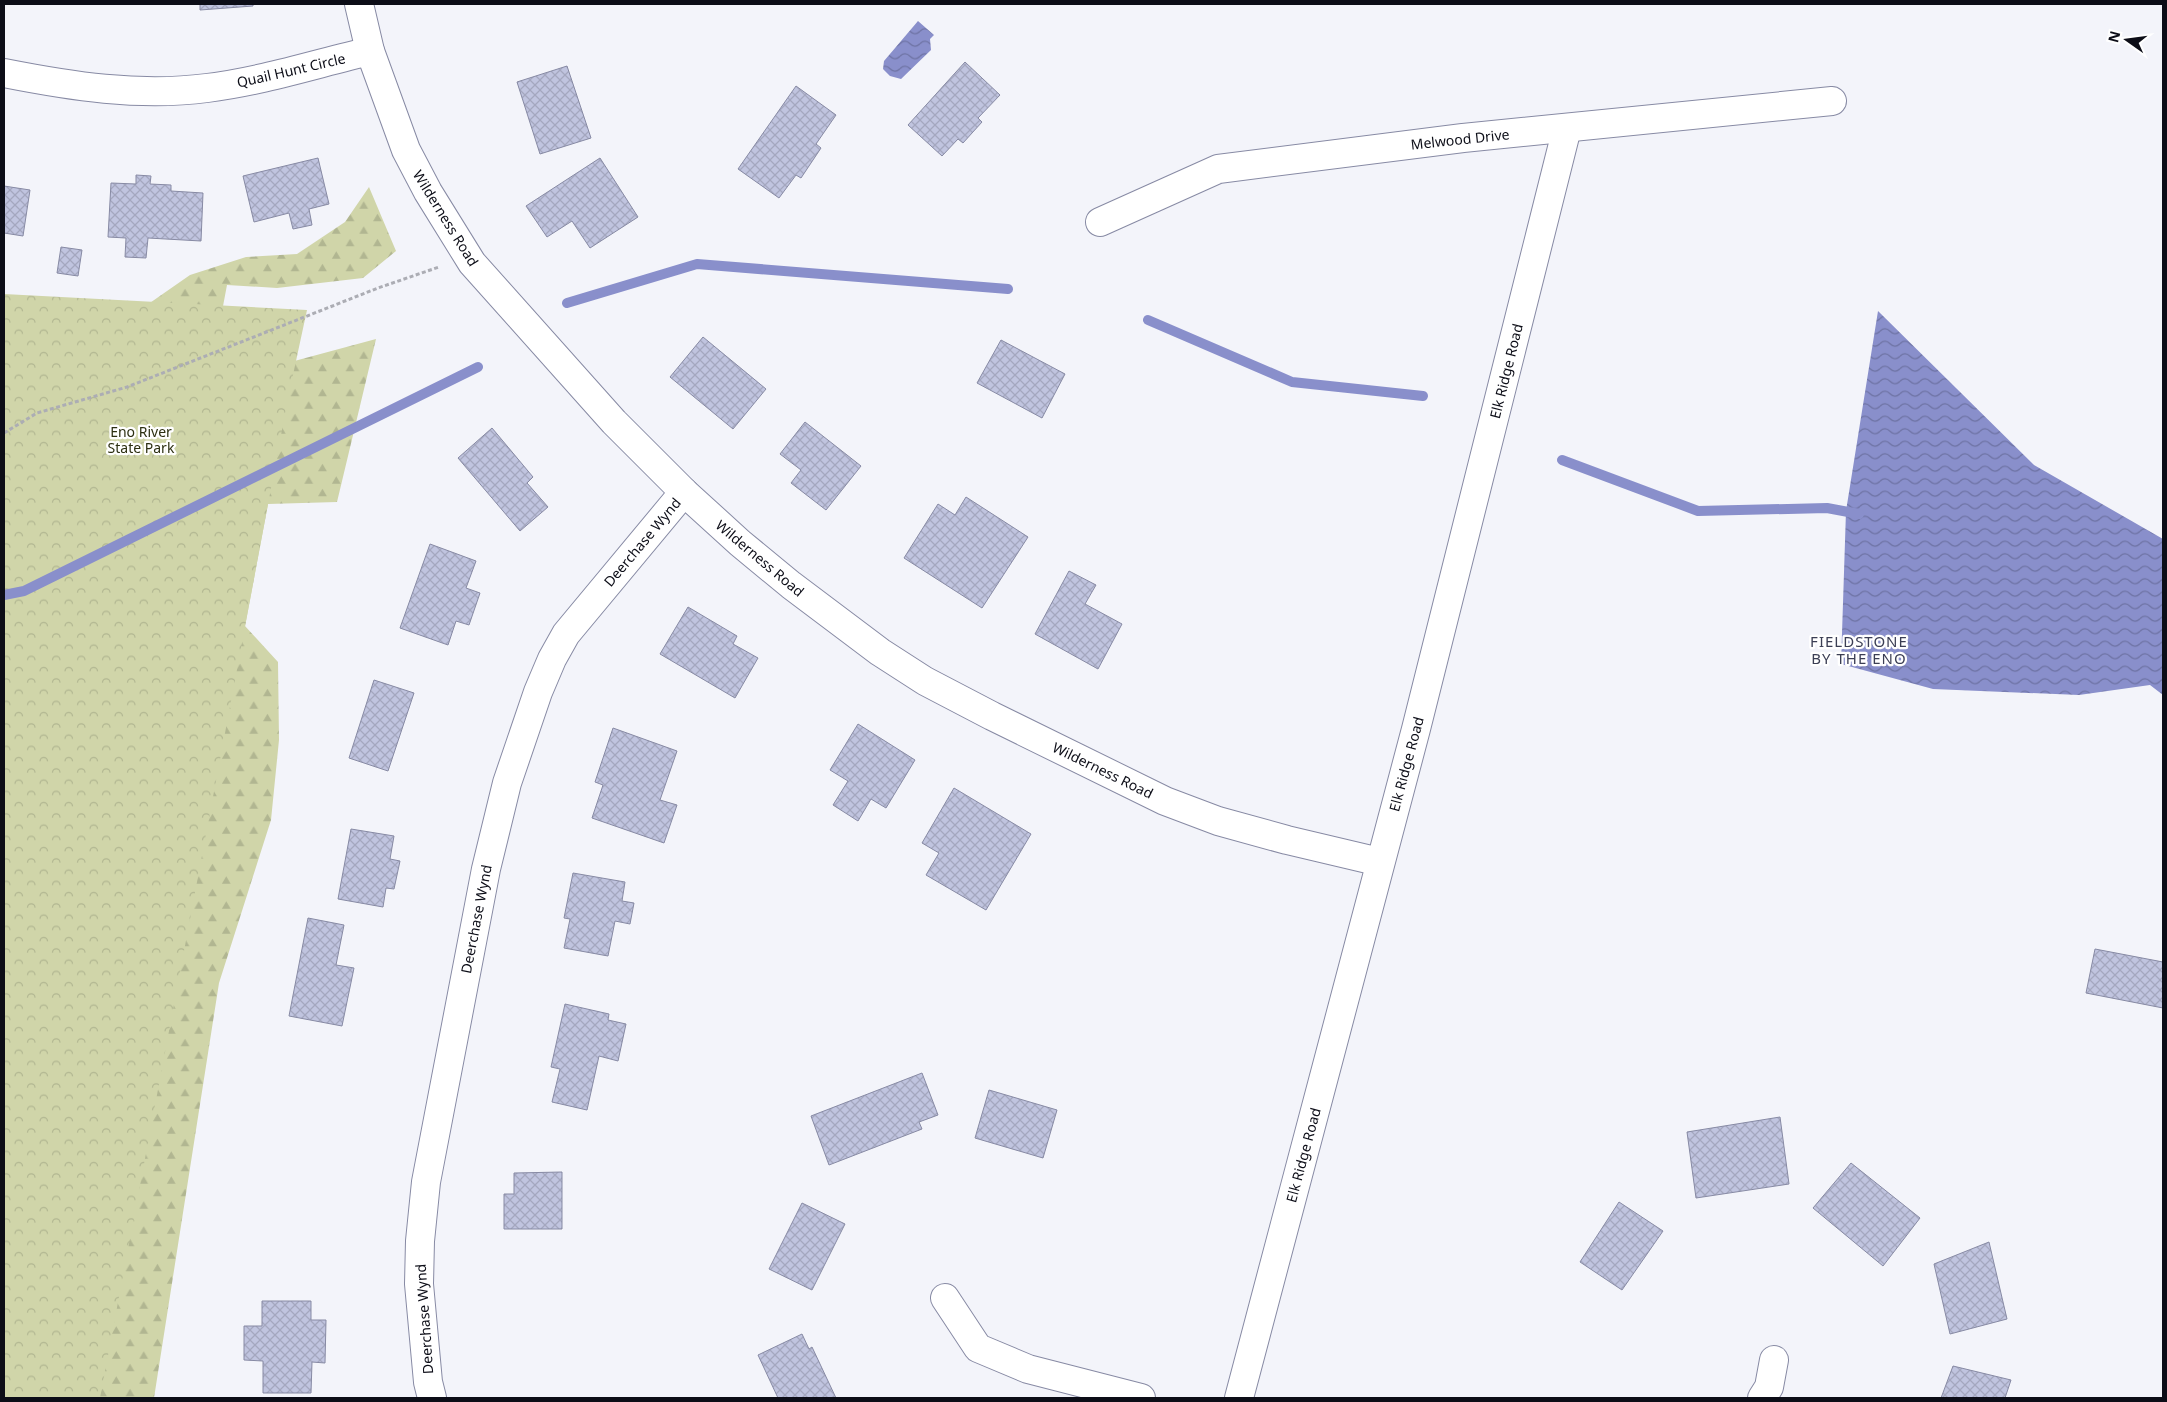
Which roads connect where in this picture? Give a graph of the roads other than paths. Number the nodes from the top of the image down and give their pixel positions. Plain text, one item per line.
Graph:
1 (359, 4) edge
2 (370, 51) junction
3 (4, 73) edge
4 (1832, 101) dead end
5 (1567, 128) junction
6 (1100, 222) dead end
7 (684, 492) junction
8 (1380, 862) junction
9 (945, 1298) dead end
10 (1774, 1360) dead end
11 (432, 1398) edge
12 (1141, 1398) edge
13 (1239, 1398) edge
14 (1762, 1398) edge

1 - 2 street, Wilderness Road
2 - 3 street, Quail Hunt Circle
2 - 7 street, Wilderness Road
4 - 5 street, Melwood Drive
5 - 6 street, Melwood Drive
5 - 8 street, Elk Ridge Road
7 - 8 street, Wilderness Road
7 - 11 street, Deerchase Wynd
8 - 13 street, Elk Ridge Road
9 - 12 street
10 - 14 street

